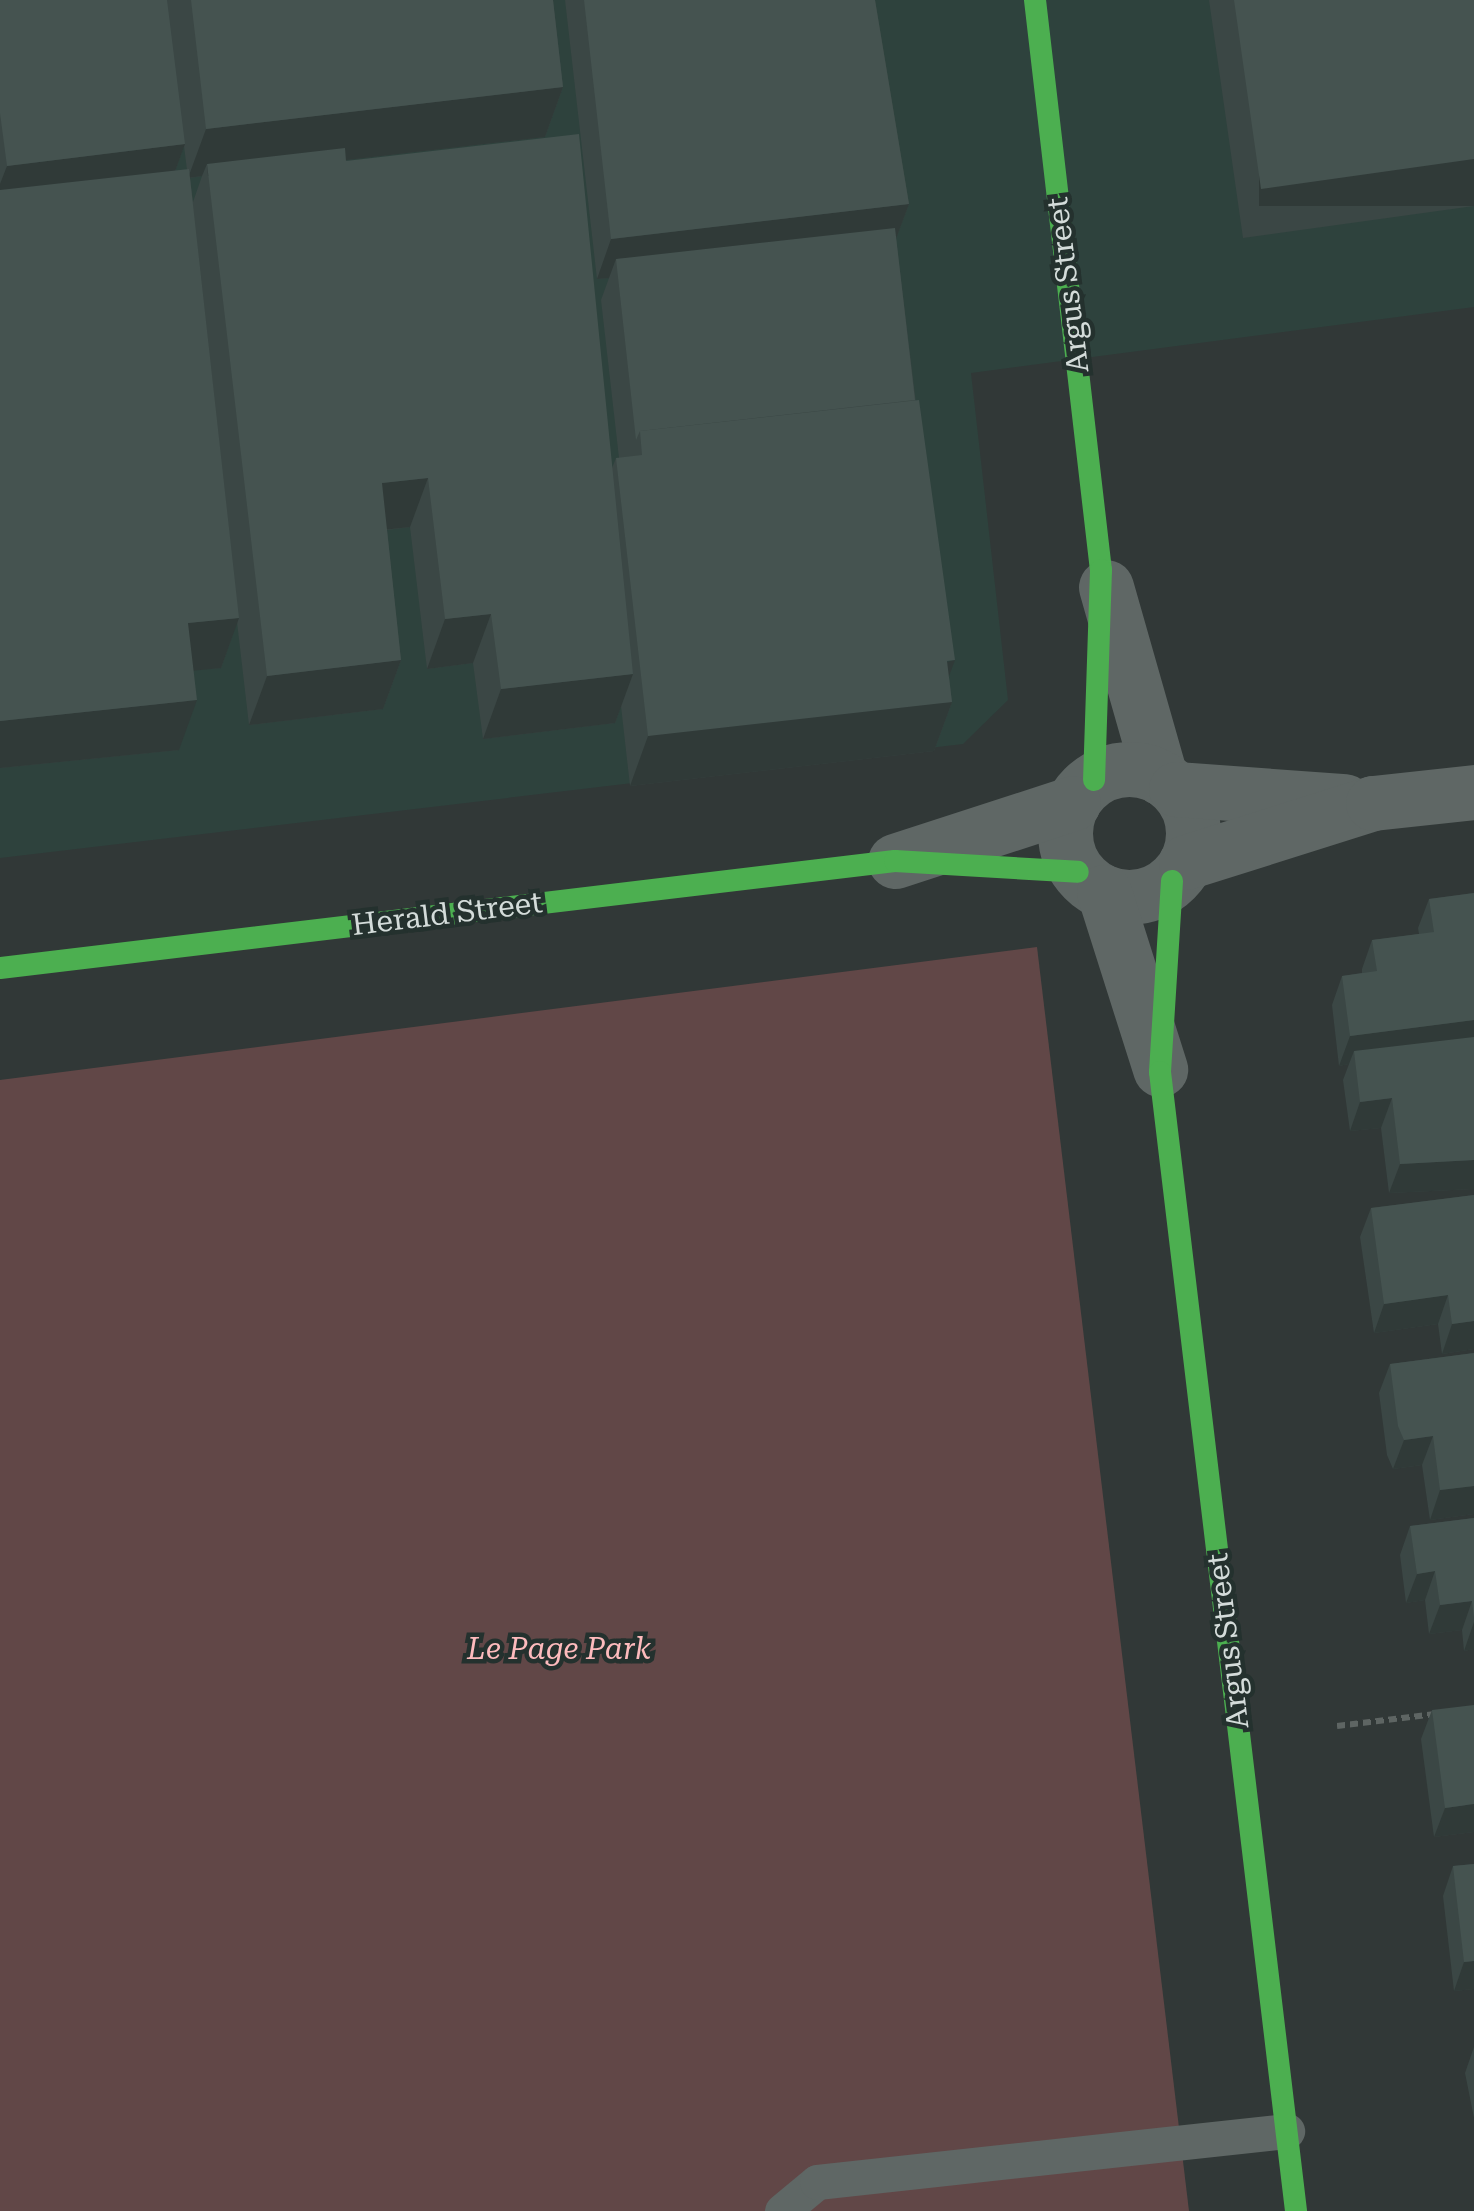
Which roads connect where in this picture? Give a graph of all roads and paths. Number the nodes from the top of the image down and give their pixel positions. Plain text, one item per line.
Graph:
1 (1035, 0) edge
2 (1101, 570) junction
3 (1168, 783) junction
4 (1084, 791) junction
5 (1474, 792) edge
6 (1372, 803) junction
7 (894, 861) junction
8 (1179, 871) junction
9 (1091, 882) junction
10 (0, 968) edge
11 (1160, 1072) junction
12 (1454, 1712) edge
13 (1337, 1726) dead end
14 (1286, 2131) junction
15 (782, 2211) edge
16 (1296, 2211) edge

1 - 2 street, Argus Street
2 - 3 street, Argus Street
2 - 4 street, Argus Street
3 - 4 street
3 - 6 street
3 - 8 street
4 - 7 street, Herald Street
4 - 9 street
5 - 6 street
6 - 8 street
7 - 9 street, Herald Street
7 - 10 street, Herald Street
8 - 9 street
8 - 11 street, Argus Street
9 - 11 street, Argus Street
11 - 14 street, Argus Street
12 - 13 path
14 - 15 lane
14 - 16 street, Argus Street

